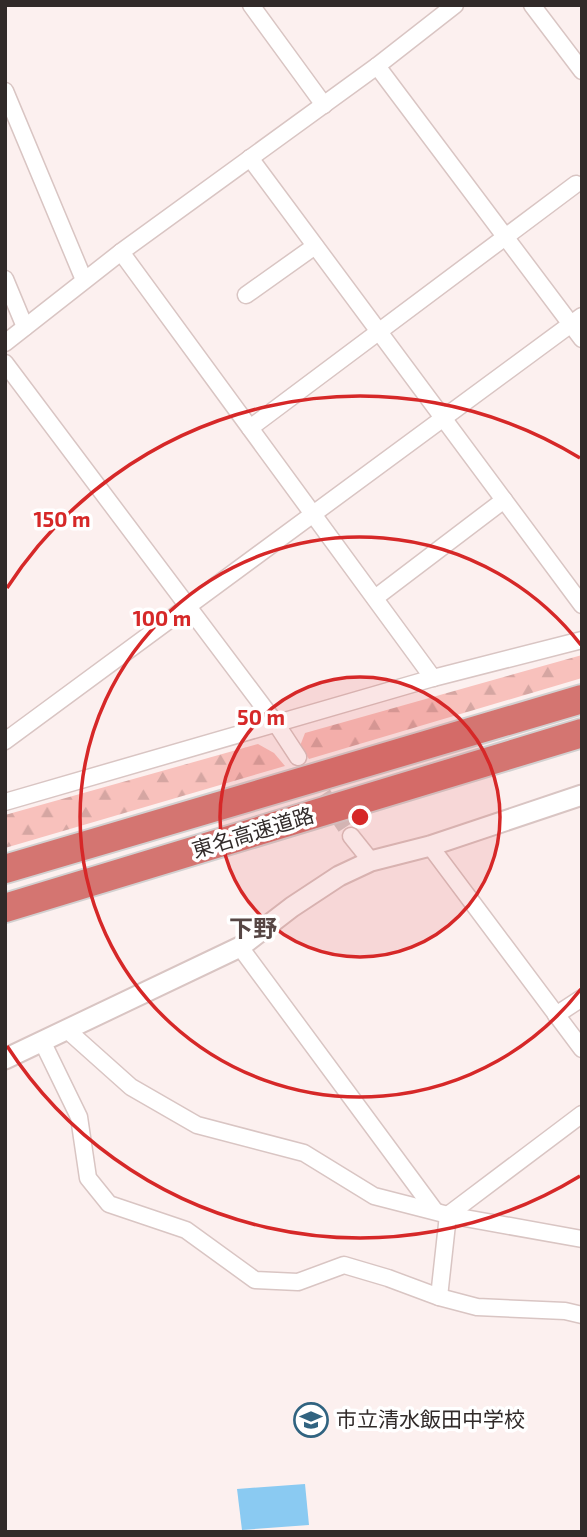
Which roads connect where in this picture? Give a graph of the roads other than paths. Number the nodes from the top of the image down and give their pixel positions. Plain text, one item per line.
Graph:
1 (532, 5) edge
2 (452, 6) edge
3 (258, 8) edge
4 (576, 52) edge
5 (377, 66) junction
6 (582, 71) edge
7 (5, 92) edge
8 (324, 105) junction
9 (250, 158) junction
10 (576, 184) dead end
11 (506, 235) junction
12 (315, 247) junction
13 (121, 251) junction
14 (5, 279) edge
15 (84, 280) junction
16 (246, 295) dead end
17 (576, 320) edge
18 (25, 327) junction
19 (378, 331) junction
20 (582, 339) edge
21 (5, 343) edge
22 (5, 363) edge
23 (443, 419) junction
24 (250, 428) junction
25 (504, 500) junction
26 (313, 514) junction
27 (375, 598) junction
28 (582, 605) edge
29 (188, 607) junction
30 (582, 640) edge
31 (433, 678) junction
32 (582, 699) edge
33 (277, 725) junction
34 (582, 733) edge
35 (5, 741) edge
36 (298, 757) tunnel mouth
37 (582, 795) edge
38 (5, 802) edge
39 (351, 836) tunnel mouth
40 (430, 846) junction
41 (372, 861) junction
42 (5, 869) edge
43 (5, 908) edge
44 (240, 947) junction
45 (582, 998) edge
46 (556, 1015) junction
47 (66, 1029) junction
48 (42, 1041) junction
49 (582, 1049) edge
50 (7, 1055) edge
51 (582, 1114) edge
52 (441, 1213) junction
53 (582, 1240) edge
54 (439, 1297) junction
55 (582, 1315) edge

1 - 4 street
2 - 5 street
3 - 8 street
4 - 6 street
5 - 8 street
5 - 11 street
7 - 15 street
8 - 9 street
9 - 12 street
9 - 13 street
10 - 11 street
11 - 17 street
11 - 19 street
12 - 16 street
12 - 19 street
13 - 15 street
13 - 24 street
14 - 18 street
15 - 18 street
17 - 20 street
17 - 23 street
18 - 21 street
19 - 23 street
19 - 24 street
22 - 29 street
23 - 25 street
23 - 26 street
24 - 26 street
25 - 27 street
25 - 28 street
26 - 27 street
26 - 29 street
27 - 31 street
29 - 33 street
29 - 35 street
30 - 31 street
31 - 33 street
32 - 42 highway, 東名高速道路
33 - 36 street
33 - 38 street
34 - 43 highway, 東名高速道路
37 - 40 street
39 - 41 street
40 - 41 street
40 - 46 street
41 - 44 street
44 - 47 street
44 - 52 street
45 - 46 street
46 - 49 street
47 - 48 street
47 - 52 street
48 - 50 street
48 - 54 street
51 - 52 street
52 - 53 street
52 - 54 street
54 - 55 street

